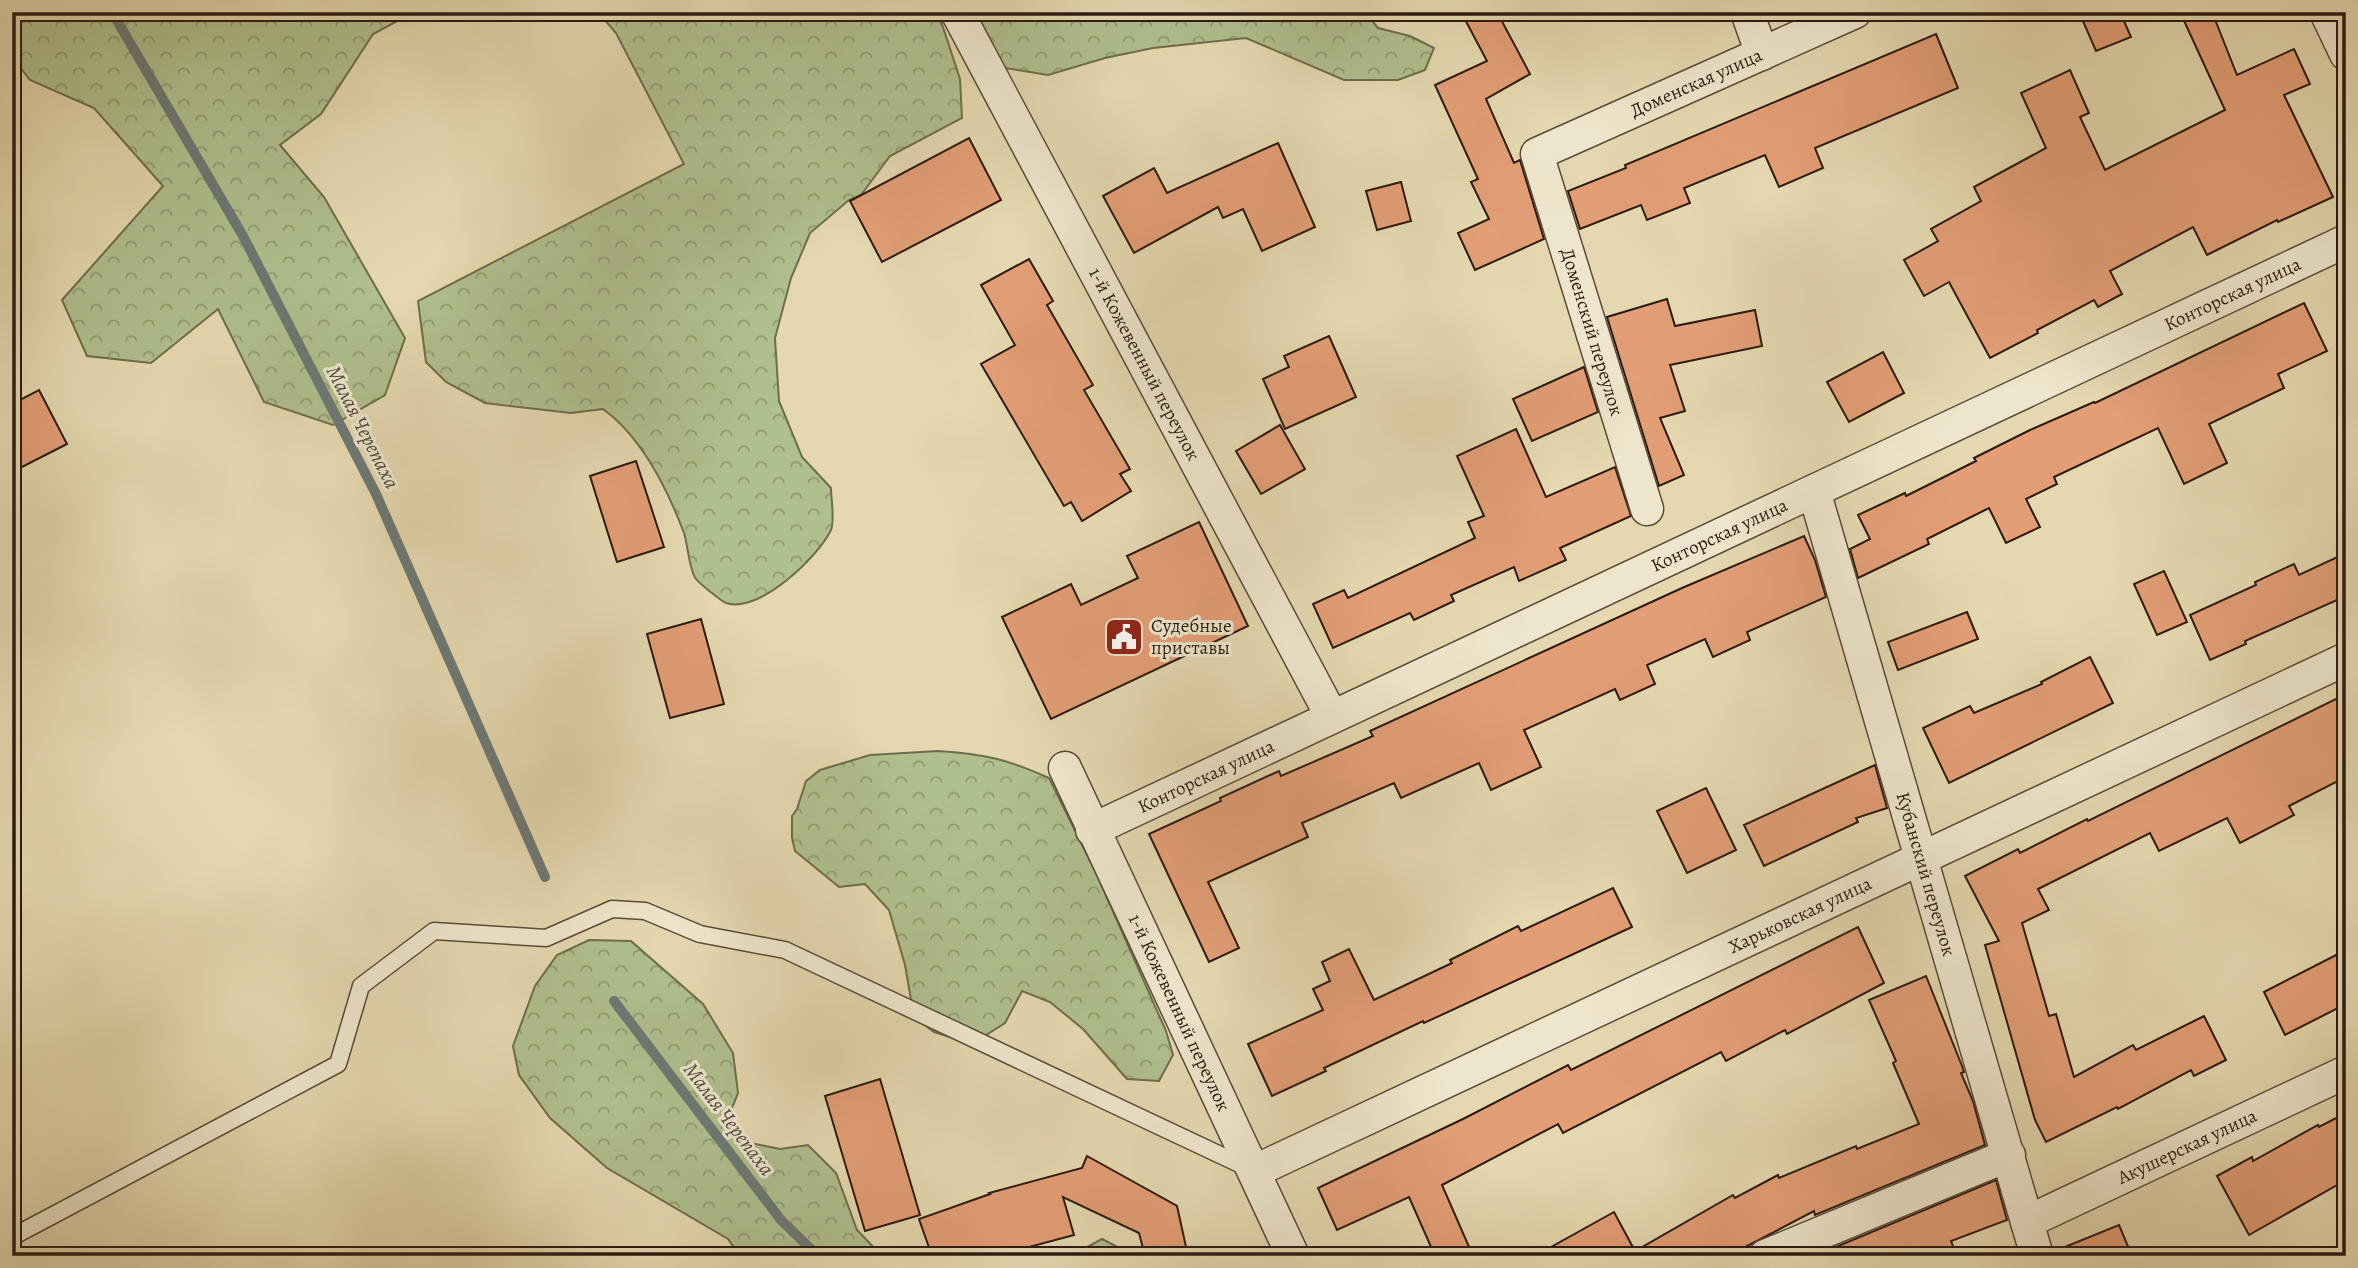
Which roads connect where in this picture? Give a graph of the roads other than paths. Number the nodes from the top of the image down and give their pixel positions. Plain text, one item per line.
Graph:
1 (957, 12) edge
2 (1747, 12) edge
3 (1855, 12) edge
4 (2326, 12) edge
5 (1762, 54) junction
6 (2346, 54) edge
7 (1537, 154) joint
8 (2346, 242) edge
9 (1814, 491) junction
10 (1647, 509) dead end
11 (2346, 659) edge
12 (1332, 718) junction
13 (1065, 768) dead end
14 (1092, 830) junction
15 (1922, 858) junction
16 (2346, 1072) edge
17 (2009, 1155) junction
18 (1255, 1171) junction
19 (2027, 1222) junction
20 (12, 1237) edge
21 (1293, 1256) edge
22 (1765, 1256) edge
23 (2037, 1256) edge

1 - 12 street, 1-й Кожевенный переулок
2 - 5 street
3 - 5 street, Доменская улица
4 - 6 street
5 - 7 street, Доменская улица
7 - 10 street, Доменский переулок
8 - 9 street, Конторская улица
9 - 12 street, Конторская улица
9 - 15 street, Кубанский переулок
11 - 15 street, Харьковская улица
12 - 14 street, Конторская улица
13 - 14 street, 1-й Кожевенный переулок
14 - 18 street, 1-й Кожевенный переулок
15 - 17 street, Кубанский переулок
15 - 18 street, Харьковская улица
16 - 19 street, Акушерская улица
17 - 19 street, Кубанский переулок
17 - 22 street
18 - 20 lane
18 - 21 street, 1-й Кожевенный переулок
19 - 23 street, Кубанский переулок

